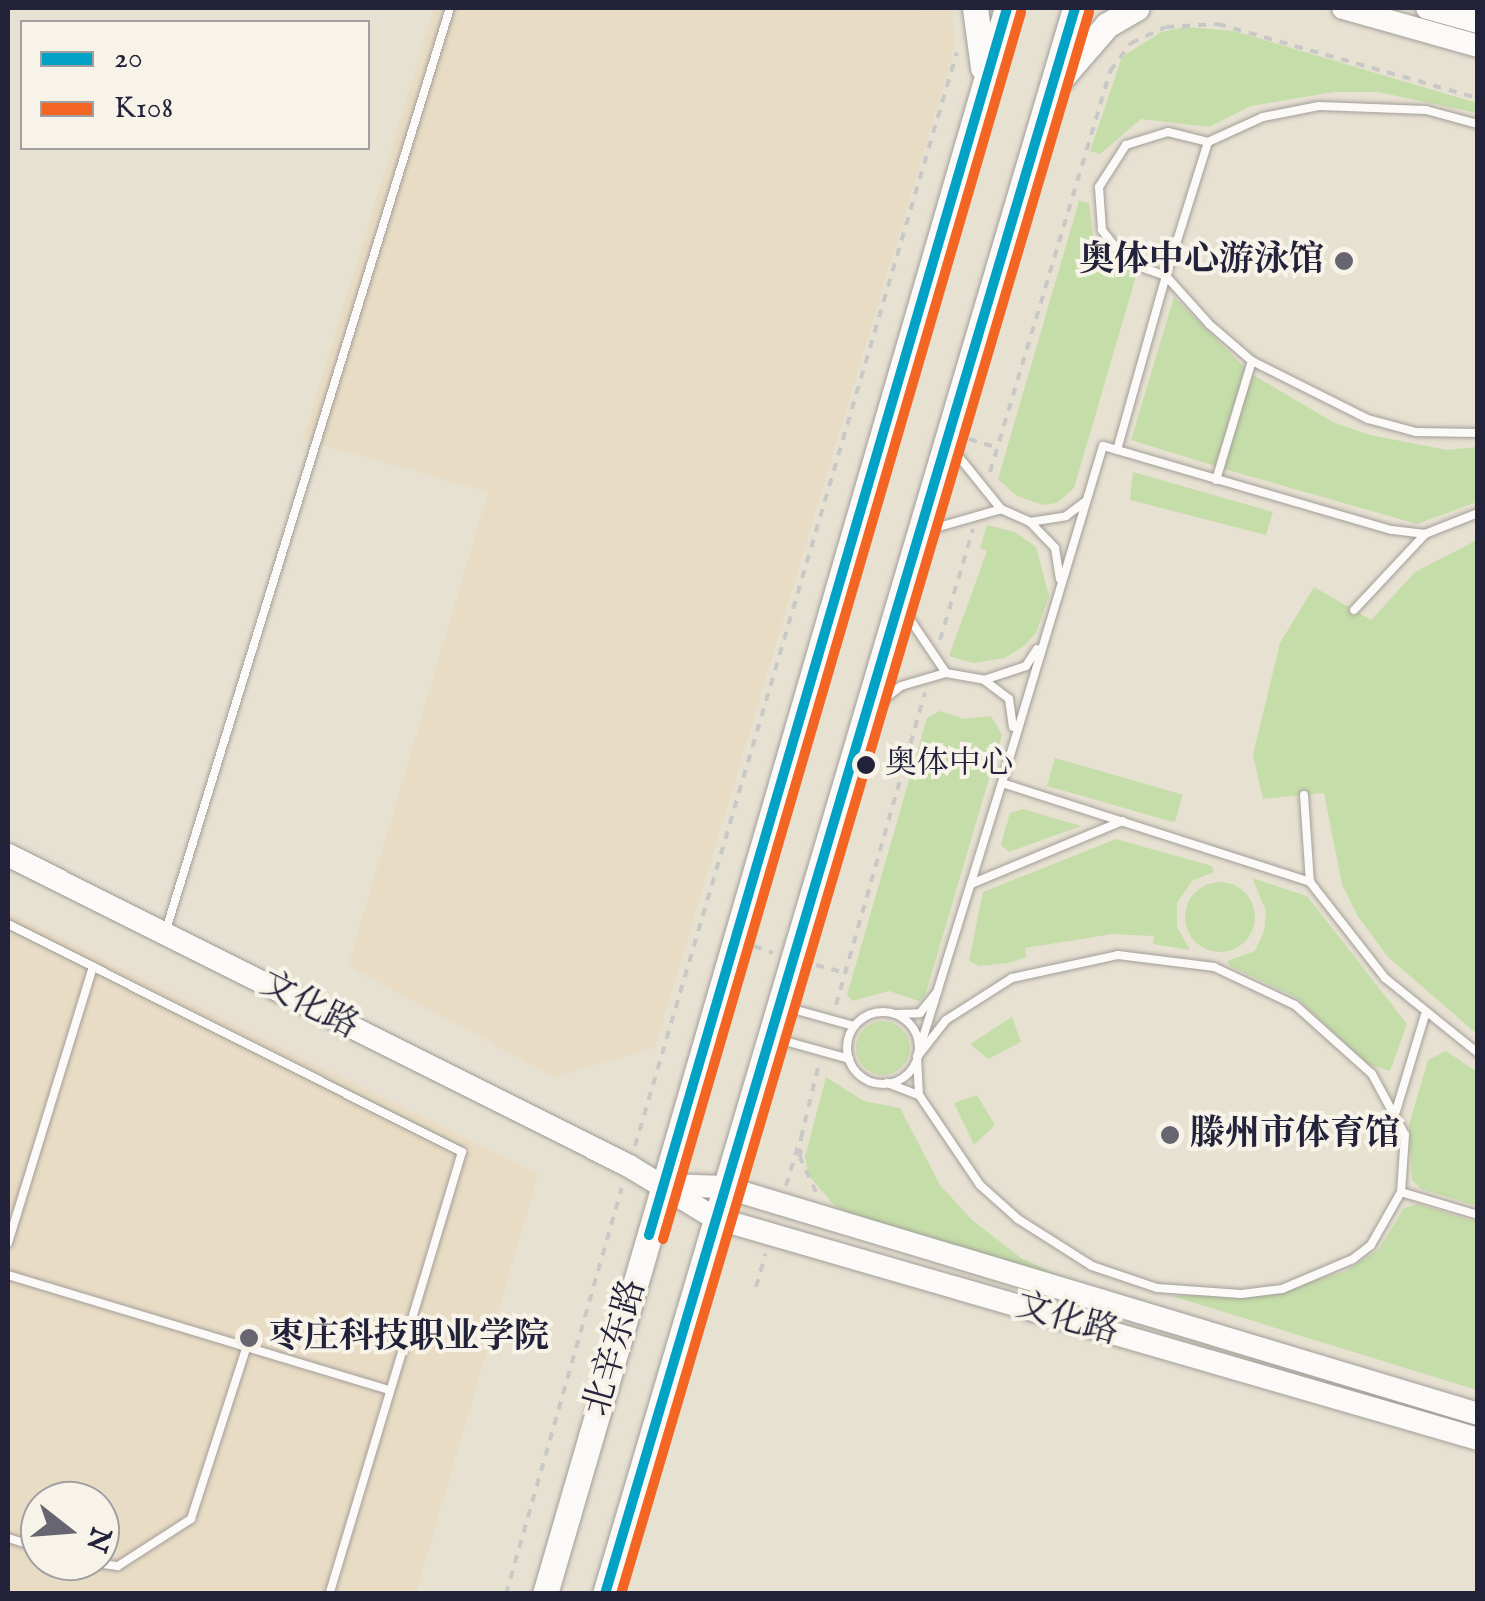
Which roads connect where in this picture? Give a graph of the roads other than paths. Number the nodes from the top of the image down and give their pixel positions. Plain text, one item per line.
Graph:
1 (450, 8) edge
2 (975, 8) edge
3 (1007, 8) edge
4 (1074, 8) edge
5 (1343, 8) edge
6 (1427, 8) edge
7 (1149, 12) edge
8 (1478, 22) edge
9 (1478, 46) edge
10 (984, 84) junction
11 (1048, 99) junction
12 (1478, 124) edge
13 (1208, 142) junction
14 (1166, 276) junction
15 (1252, 361) junction
16 (1478, 433) edge
17 (947, 441) junction
18 (1118, 450) junction
19 (1216, 480) junction
20 (1086, 502) junction
21 (1001, 510) junction
22 (1478, 513) edge
23 (1030, 522) junction
24 (1425, 534) junction
25 (918, 537) junction
26 (1061, 583) junction
27 (902, 593) junction
28 (1354, 610) dead end
29 (1046, 632) junction
30 (946, 673) junction
31 (984, 680) junction
32 (866, 712) junction
33 (1011, 747) junction
34 (1002, 783) junction
35 (1304, 795) dead end
36 (1122, 821) junction
37 (8, 855) edge
38 (1310, 882) junction
39 (971, 884) junction
40 (8, 924) edge
41 (165, 934) junction
42 (93, 967) junction
43 (943, 984) junction
44 (779, 1005) junction
45 (896, 1014) junction
46 (1426, 1015) junction
47 (854, 1026) junction
48 (770, 1036) junction
49 (1478, 1053) edge
50 (917, 1057) junction
51 (849, 1060) junction
52 (887, 1084) junction
53 (919, 1095) junction
54 (1396, 1112) junction
55 (664, 1184) junction
56 (724, 1188) junction
57 (1401, 1192) junction
58 (1478, 1214) edge
59 (715, 1218) junction
60 (8, 1243) edge
61 (8, 1275) edge
62 (247, 1346) junction
63 (390, 1390) junction
64 (1478, 1414) edge
65 (1478, 1439) edge
66 (120, 1565) edge
67 (329, 1594) edge
68 (545, 1594) edge
69 (605, 1594) edge

1 - 41 lane
2 - 10 main road
3 - 10 main road, 北辛东路
4 - 11 main road, 北辛东路
5 - 9 street
6 - 8 street
7 - 11 main road
10 - 55 main road, 北辛东路
11 - 17 main road, 北辛东路
12 - 13 lane
13 - 14 lane
13 - 14 lane
14 - 15 lane
14 - 18 lane
15 - 16 lane
15 - 19 lane
17 - 21 lane
17 - 25 main road, 北辛东路
18 - 19 lane
18 - 20 lane
19 - 24 lane
20 - 23 lane
20 - 26 lane
21 - 23 lane
21 - 25 lane
22 - 24 lane
23 - 26 lane
24 - 28 lane
25 - 27 main road, 北辛东路
26 - 29 lane
27 - 30 lane
27 - 32 main road, 北辛东路
29 - 31 lane
29 - 33 lane
30 - 31 lane
30 - 32 lane
31 - 33 lane
32 - 44 main road, 北辛东路
33 - 34 lane
34 - 36 lane
34 - 39 lane
35 - 38 lane
36 - 38 lane
36 - 39 lane
37 - 41 street, 文化路
38 - 46 lane
39 - 43 lane
40 - 42 lane
41 - 55 street, 文化路
42 - 60 lane
42 - 63 lane
43 - 45 lane
43 - 50 lane
44 - 47 lane
44 - 48 main road, 北辛东路
45 - 47 lane
45 - 50 lane
46 - 49 lane
46 - 54 lane
47 - 51 lane
48 - 51 lane
48 - 56 main road, 北辛东路
50 - 52 lane
50 - 53 lane
50 - 54 lane
51 - 52 lane
52 - 53 lane
53 - 57 lane
54 - 57 lane
55 - 56 street, 文化路
55 - 59 street, 文化路
55 - 68 main road, 北辛东路
56 - 59 main road, 北辛东路
56 - 64 street, 文化路
57 - 58 lane
59 - 65 street, 文化路
59 - 69 main road, 北辛东路
61 - 62 lane
62 - 63 lane
62 - 66 lane
63 - 67 lane

